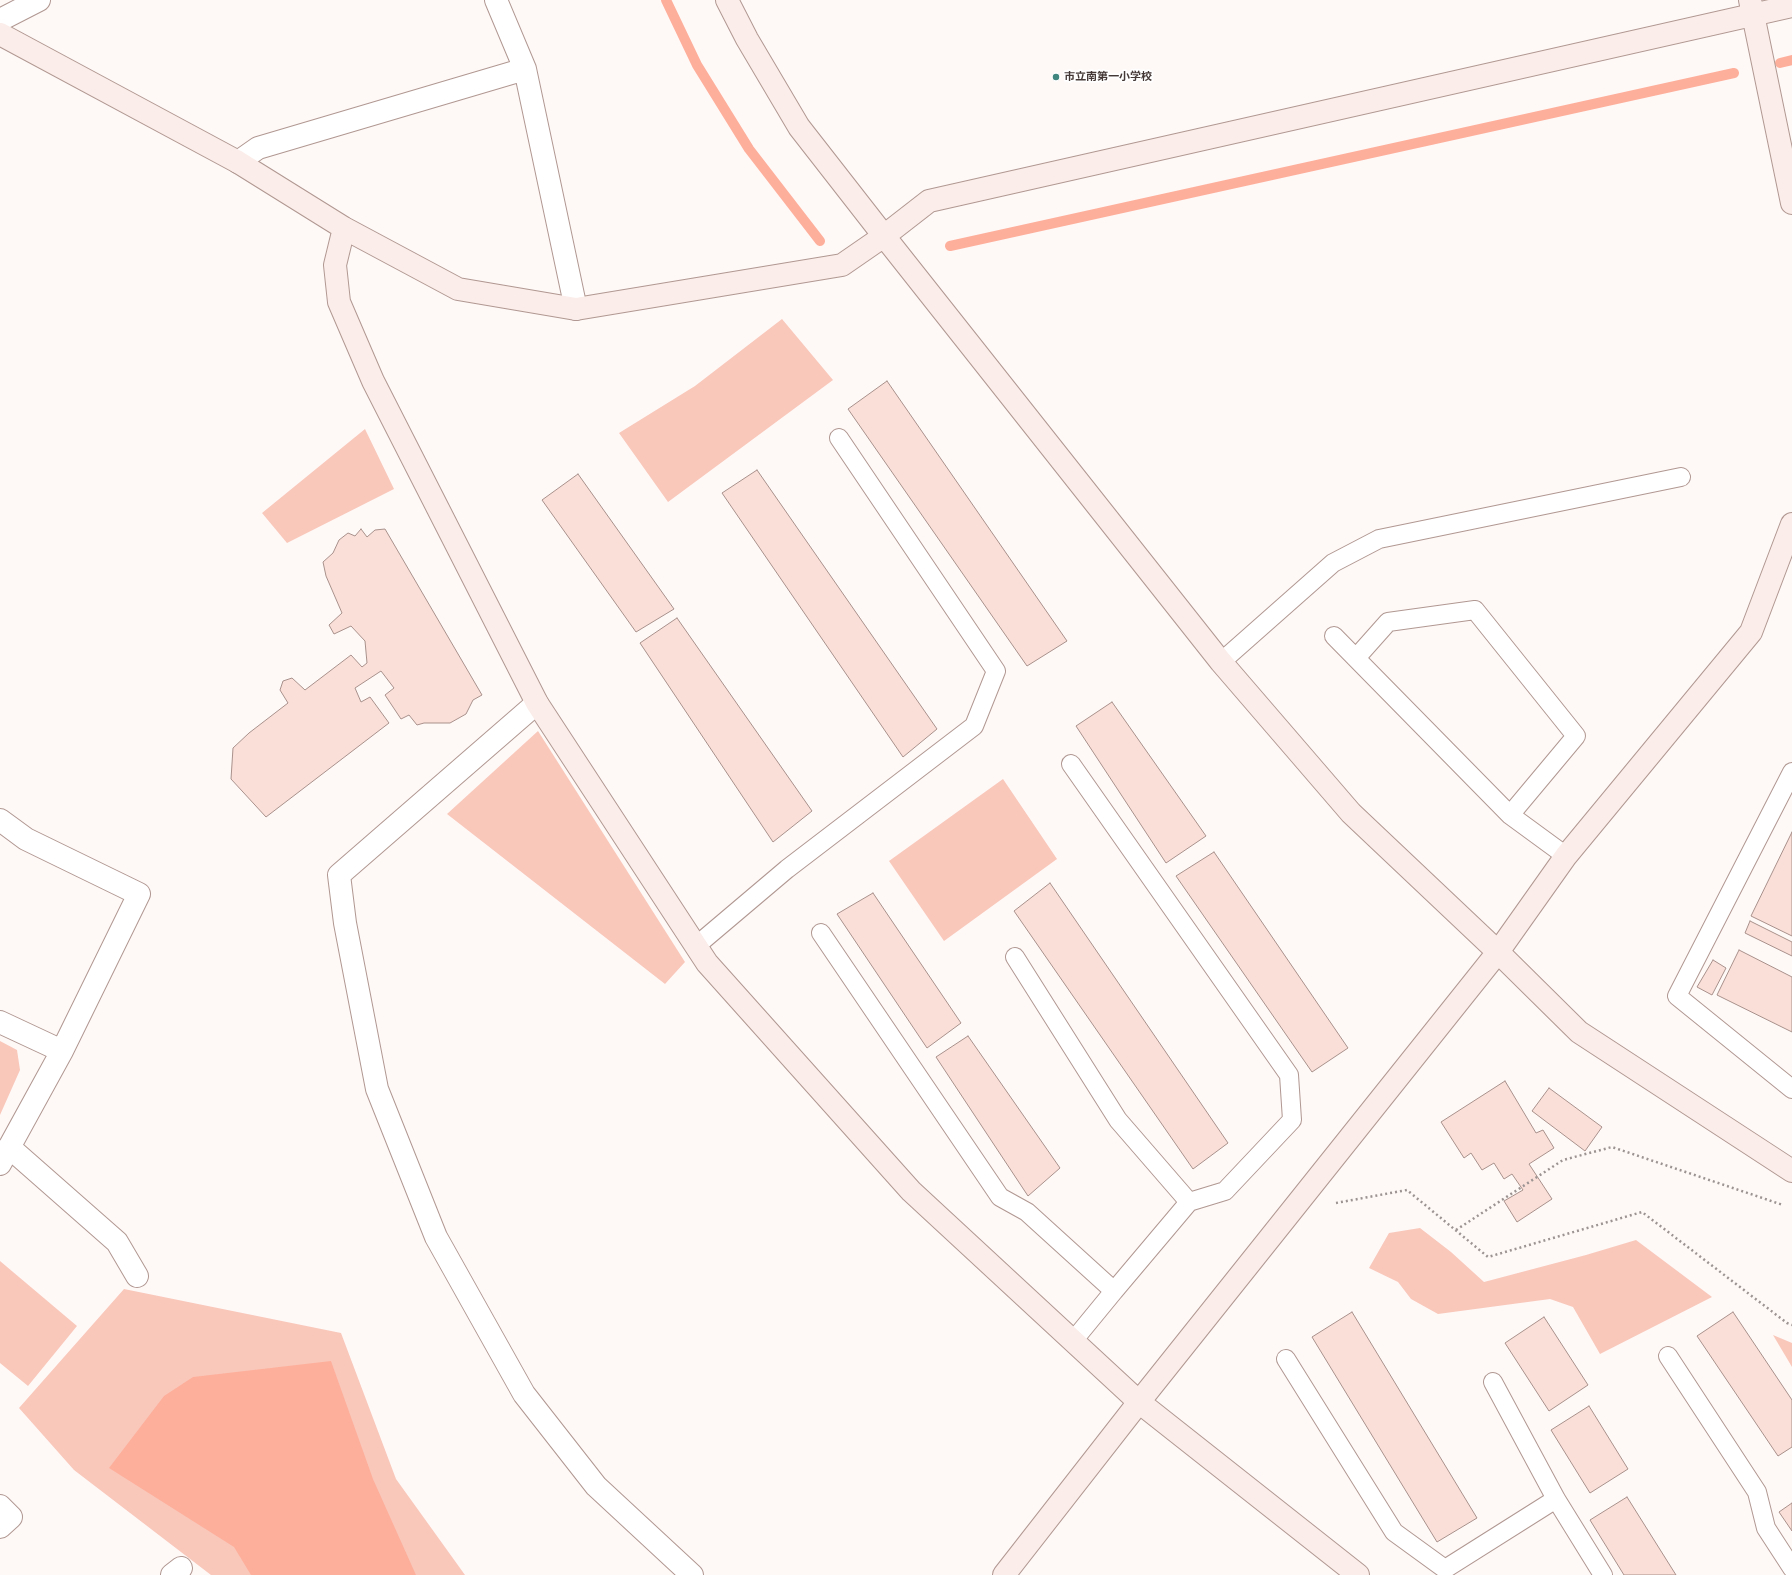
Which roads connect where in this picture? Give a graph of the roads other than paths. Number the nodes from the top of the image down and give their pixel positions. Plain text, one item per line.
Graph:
1 (40, 0) edge
2 (496, 0) edge
3 (727, 0) edge
4 (1792, 6) edge
5 (1752, 7) edge
6 (0, 20) edge
7 (0, 34) edge
8 (525, 69) junction
9 (238, 162) junction
10 (1792, 203) edge
11 (344, 228) junction
12 (884, 236) junction
13 (576, 309) junction
14 (839, 438) dead end
15 (1681, 477) dead end
16 (1792, 524) edge
17 (1334, 636) dead end
18 (1356, 658) junction
19 (1221, 662) junction
20 (537, 704) junction
21 (1071, 764) dead end
22 (1792, 772) edge
23 (1510, 815) junction
24 (0, 820) edge
25 (1566, 856) junction
26 (821, 932) dead end
27 (696, 946) junction
28 (1498, 952) junction
29 (1015, 956) dead end
30 (0, 1022) edge
31 (62, 1050) junction
32 (1792, 1089) edge
33 (5, 1155) edge
34 (1792, 1171) edge
35 (1189, 1202) junction
36 (137, 1276) dead end
37 (1114, 1291) junction
38 (1073, 1341) junction
39 (1668, 1356) dead end
40 (1286, 1359) dead end
41 (1493, 1382) dead end
42 (1139, 1402) junction
43 (1556, 1499) junction
44 (0, 1506) edge
45 (0, 1527) edge
46 (1792, 1568) edge
47 (692, 1575) edge
48 (1004, 1575) edge
49 (1358, 1575) edge
50 (1603, 1575) edge

1 - 6 street
2 - 8 street
3 - 12 street
4 - 5 street
5 - 10 street
5 - 12 street
7 - 9 street
8 - 9 street
8 - 13 street
9 - 11 street
11 - 13 street
11 - 20 street
12 - 13 street
12 - 19 street
14 - 27 lane
15 - 19 lane
16 - 25 street
17 - 18 lane
18 - 23 lane
18 - 23 lane
19 - 28 street
20 - 27 street
20 - 47 street
21 - 35 lane
22 - 32 lane
23 - 25 lane
24 - 31 street
25 - 28 street
26 - 37 lane
27 - 38 street
28 - 34 street
28 - 42 street
29 - 35 lane
30 - 31 street
31 - 33 street
33 - 36 street
35 - 37 lane
37 - 38 lane
38 - 42 street
39 - 46 lane
40 - 43 lane
41 - 43 lane
42 - 48 street
42 - 49 street
43 - 50 lane
44 - 45 street

